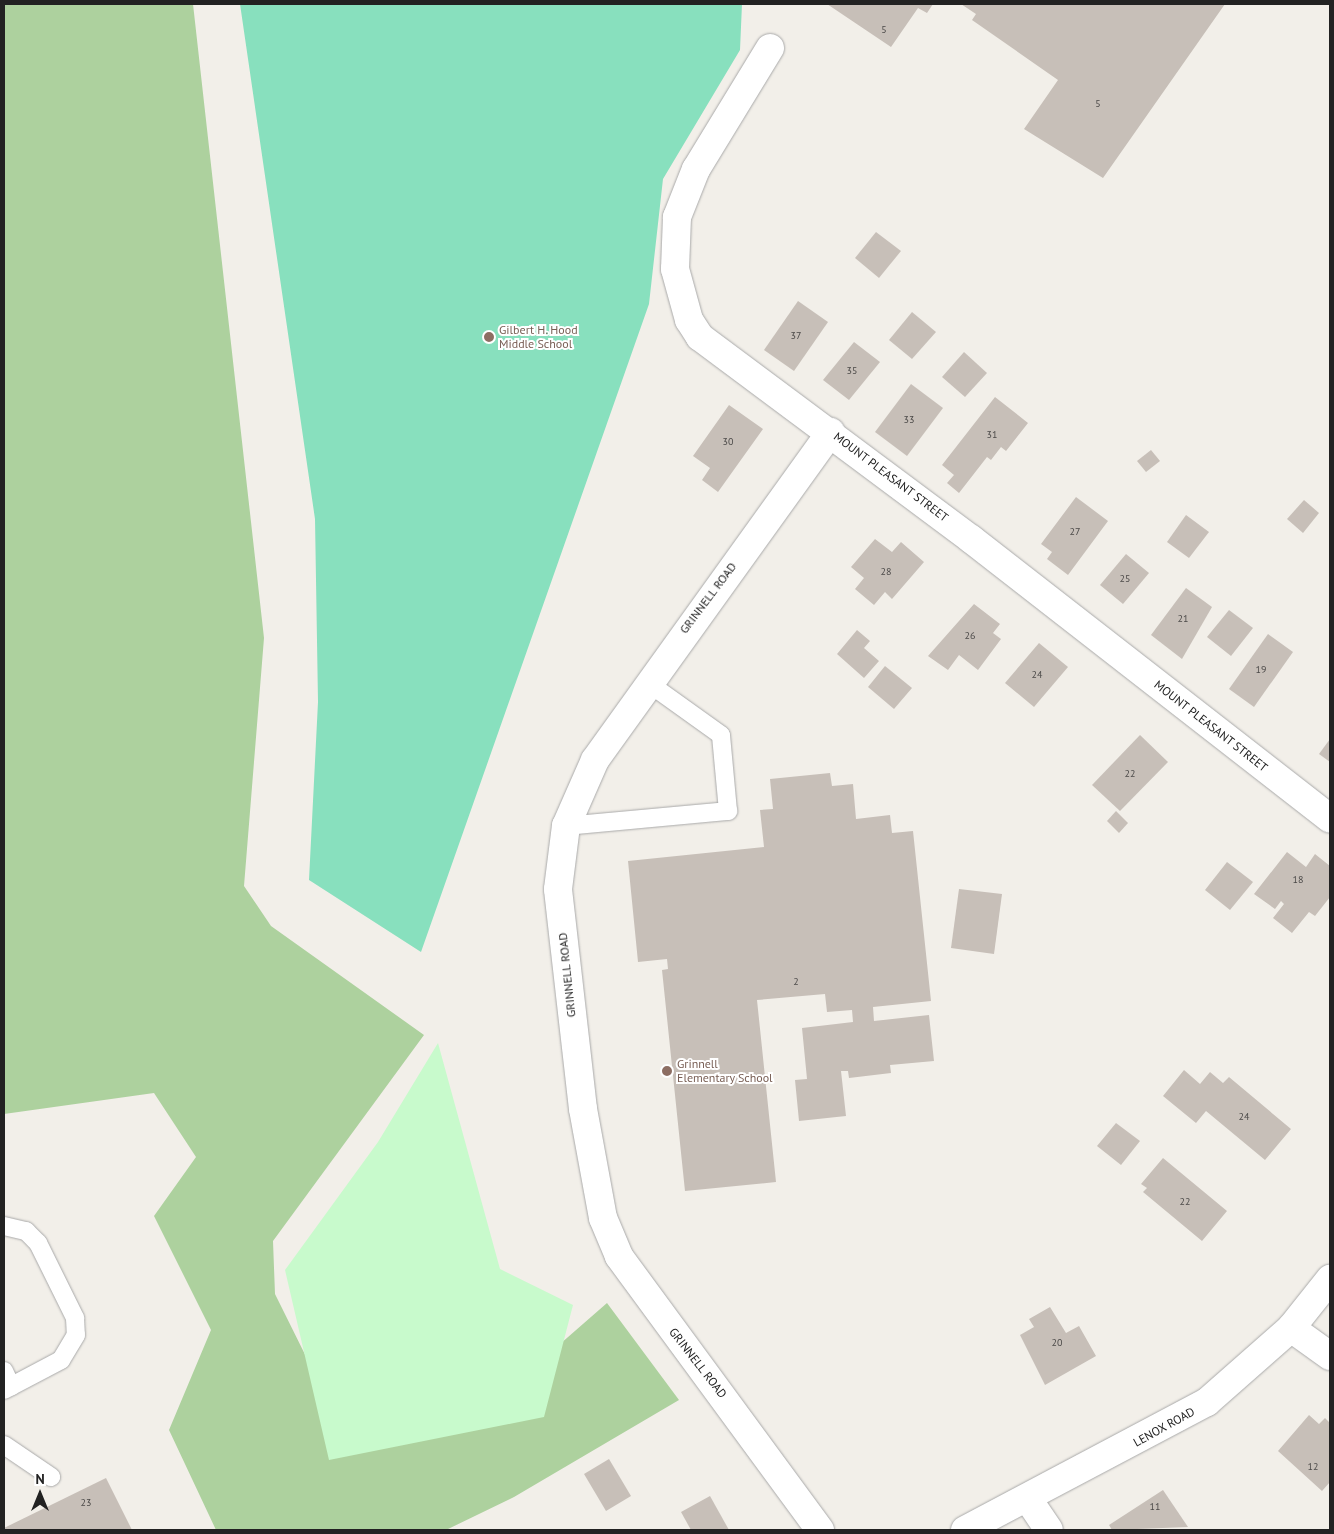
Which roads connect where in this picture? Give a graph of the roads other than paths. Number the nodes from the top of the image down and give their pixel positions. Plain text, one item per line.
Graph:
1 (770, 48) dead end
2 (831, 432) junction
3 (647, 682) junction
4 (1330, 818) edge
5 (566, 826) junction
6 (4, 1226) edge
7 (1330, 1279) edge
8 (1291, 1328) junction
9 (1330, 1356) edge
10 (6, 1382) edge
11 (4, 1444) edge
12 (51, 1477) dead end
13 (1028, 1499) junction
14 (820, 1530) edge
15 (965, 1530) edge
16 (1049, 1530) edge

1 - 2 street, MOUNT PLEASANT STREET
2 - 3 street, GRINNELL ROAD
2 - 4 street, MOUNT PLEASANT STREET
3 - 5 street, GRINNELL ROAD
3 - 5 lane
5 - 14 street, GRINNELL ROAD
6 - 10 lane
7 - 8 street, LENOX ROAD
8 - 9 street
8 - 13 street, LENOX ROAD
11 - 12 lane
13 - 15 street, LENOX ROAD
13 - 16 street

